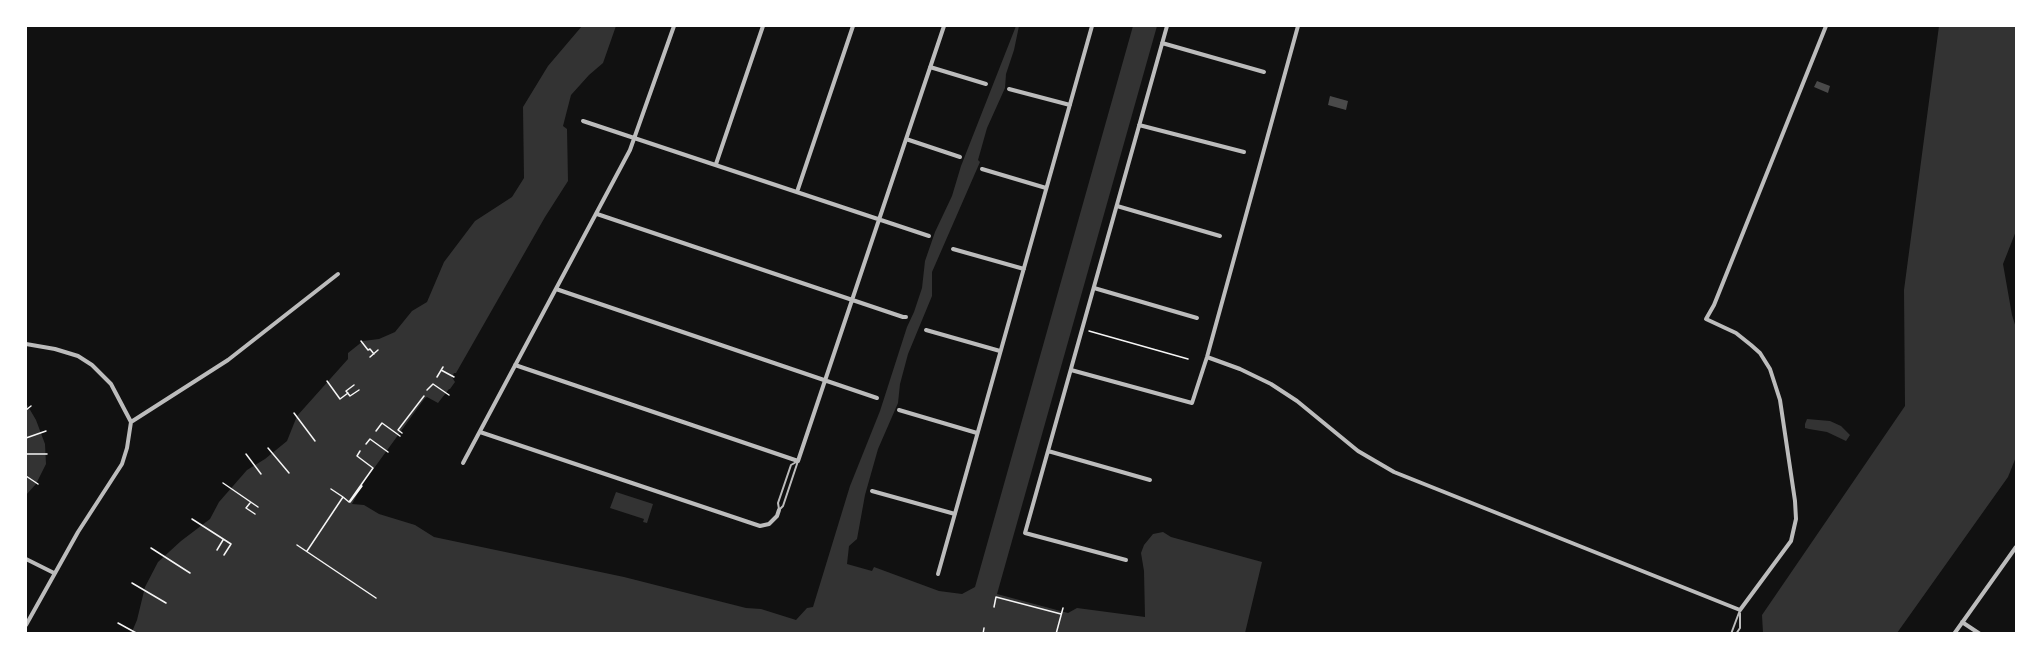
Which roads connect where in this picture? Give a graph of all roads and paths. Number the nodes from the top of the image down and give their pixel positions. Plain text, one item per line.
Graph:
1 (674, 26) edge
2 (764, 26) edge
3 (853, 26) edge
4 (944, 26) edge
5 (1092, 26) edge
6 (1167, 26) edge
7 (1298, 26) edge
8 (1826, 26) edge
9 (1162, 43) junction
10 (930, 67) junction
11 (1264, 72) dead end
12 (986, 84) dead end
13 (1009, 89) dead end
14 (1070, 105) junction
15 (583, 121) dead end
16 (1139, 125) junction
17 (635, 137) junction
18 (906, 139) junction
19 (1244, 152) dead end
20 (960, 158) dead end
21 (716, 164) junction
22 (982, 169) dead end
23 (1046, 188) junction
24 (797, 192) junction
25 (1116, 206) junction
26 (596, 214) junction
27 (879, 220) junction
28 (929, 236) dead end
29 (1220, 236) dead end
30 (953, 249) dead end
31 (1023, 269) junction
32 (338, 274) dead end
33 (1094, 288) junction
34 (556, 289) junction
35 (851, 300) junction
36 (906, 316) dead end
37 (1197, 318) dead end
38 (1082, 329) junction
39 (926, 330) dead end
40 (361, 341) dead end
41 (26, 344) edge
42 (378, 350) dead end
43 (1000, 351) junction
44 (374, 354) junction
45 (370, 357) dead end
46 (1207, 357) junction
47 (1188, 358) dead end
48 (515, 365) junction
49 (443, 367) dead end
50 (441, 370) junction
51 (1071, 370) junction
52 (437, 377) dead end
53 (454, 377) dead end
54 (824, 380) junction
55 (327, 381) dead end
56 (354, 385) dead end
57 (359, 390) dead end
58 (427, 390) dead end
59 (348, 393) junction
60 (449, 395) dead end
61 (424, 396) dead end
62 (877, 398) dead end
63 (30, 406) dead end
64 (26, 410) edge
65 (899, 410) dead end
66 (294, 413) dead end
67 (131, 422) junction
68 (46, 431) dead end
69 (376, 431) dead end
70 (480, 432) junction
71 (402, 433) dead end
72 (977, 433) junction
73 (400, 436) dead end
74 (26, 438) edge
75 (315, 441) dead end
76 (366, 444) dead end
77 (268, 448) dead end
78 (360, 451) dead end
79 (1048, 451) junction
80 (388, 452) dead end
81 (26, 454) edge
82 (47, 454) dead end
83 (246, 454) dead end
84 (798, 461) junction
85 (463, 463) dead end
86 (289, 473) dead end
87 (261, 474) dead end
88 (26, 476) edge
89 (1150, 480) dead end
90 (223, 483) dead end
91 (38, 484) dead end
92 (362, 486) dead end
93 (331, 489) dead end
94 (872, 491) dead end
95 (343, 497) junction
96 (251, 502) junction
97 (350, 502) junction
98 (258, 507) dead end
99 (779, 510) joint
100 (255, 514) dead end
101 (955, 514) junction
102 (192, 519) dead end
103 (224, 539) junction
104 (297, 545) dead end
105 (2016, 547) edge
106 (151, 548) dead end
107 (217, 550) dead end
108 (307, 551) junction
109 (224, 555) dead end
110 (26, 559) edge
111 (1126, 560) dead end
112 (54, 573) junction
113 (190, 573) dead end
114 (938, 574) dead end
115 (132, 583) dead end
116 (376, 598) dead end
117 (166, 603) dead end
118 (994, 607) dead end
119 (1063, 608) dead end
120 (1740, 610) junction
121 (1061, 614) junction
122 (1962, 622) junction
123 (118, 623) dead end
124 (26, 625) edge
125 (984, 628) dead end
126 (138, 633) edge
127 (983, 633) edge
128 (1056, 633) edge
129 (1731, 633) edge
130 (1736, 633) edge
131 (1954, 633) edge
132 (1980, 633) edge

1 - 17 street
2 - 21 street
3 - 24 street
4 - 10 street
5 - 14 street
6 - 9 street
7 - 46 street
8 - 120 street
9 - 11 street
9 - 16 street
10 - 12 street
10 - 18 street
13 - 14 street
14 - 23 street
15 - 17 street
16 - 19 street
16 - 25 street
17 - 21 street
17 - 26 street
18 - 20 street
18 - 27 street
21 - 24 street
22 - 23 street
23 - 31 street
24 - 27 street
25 - 29 street
25 - 33 street
26 - 34 street
26 - 35 street
27 - 28 street
27 - 35 street
30 - 31 street
31 - 43 street
32 - 67 street
33 - 37 street
33 - 38 street
34 - 48 street
34 - 54 street
35 - 36 street
35 - 54 street
38 - 47 path
38 - 51 street
39 - 43 street
40 - 44 path
41 - 67 street
42 - 44 path
43 - 72 street
44 - 45 path
46 - 51 street
46 - 120 street
48 - 70 street
48 - 84 street
49 - 50 path
50 - 52 path
50 - 53 path
51 - 79 street
54 - 62 street
54 - 84 street
55 - 59 path
56 - 59 path
57 - 59 path
58 - 60 path
61 - 71 path
63 - 64 path
65 - 72 street
66 - 75 path
67 - 112 street
68 - 74 path
69 - 73 path
70 - 85 street
70 - 99 street
72 - 101 street
76 - 80 path
77 - 86 path
78 - 97 path
79 - 89 street
79 - 111 street
81 - 82 path
83 - 87 path
84 - 99 lane
88 - 91 path
90 - 96 path
92 - 97 path
93 - 95 path
94 - 101 street
95 - 97 path
95 - 108 path
96 - 98 path
96 - 100 path
101 - 114 street
102 - 103 path
103 - 107 path
103 - 109 path
104 - 108 path
105 - 122 street
106 - 113 path
108 - 116 path
110 - 112 street
112 - 124 street
115 - 117 path
118 - 121 path
119 - 121 path
120 - 129 lane
120 - 130 lane
121 - 128 path
122 - 131 street
122 - 132 street
123 - 126 path
125 - 127 path

